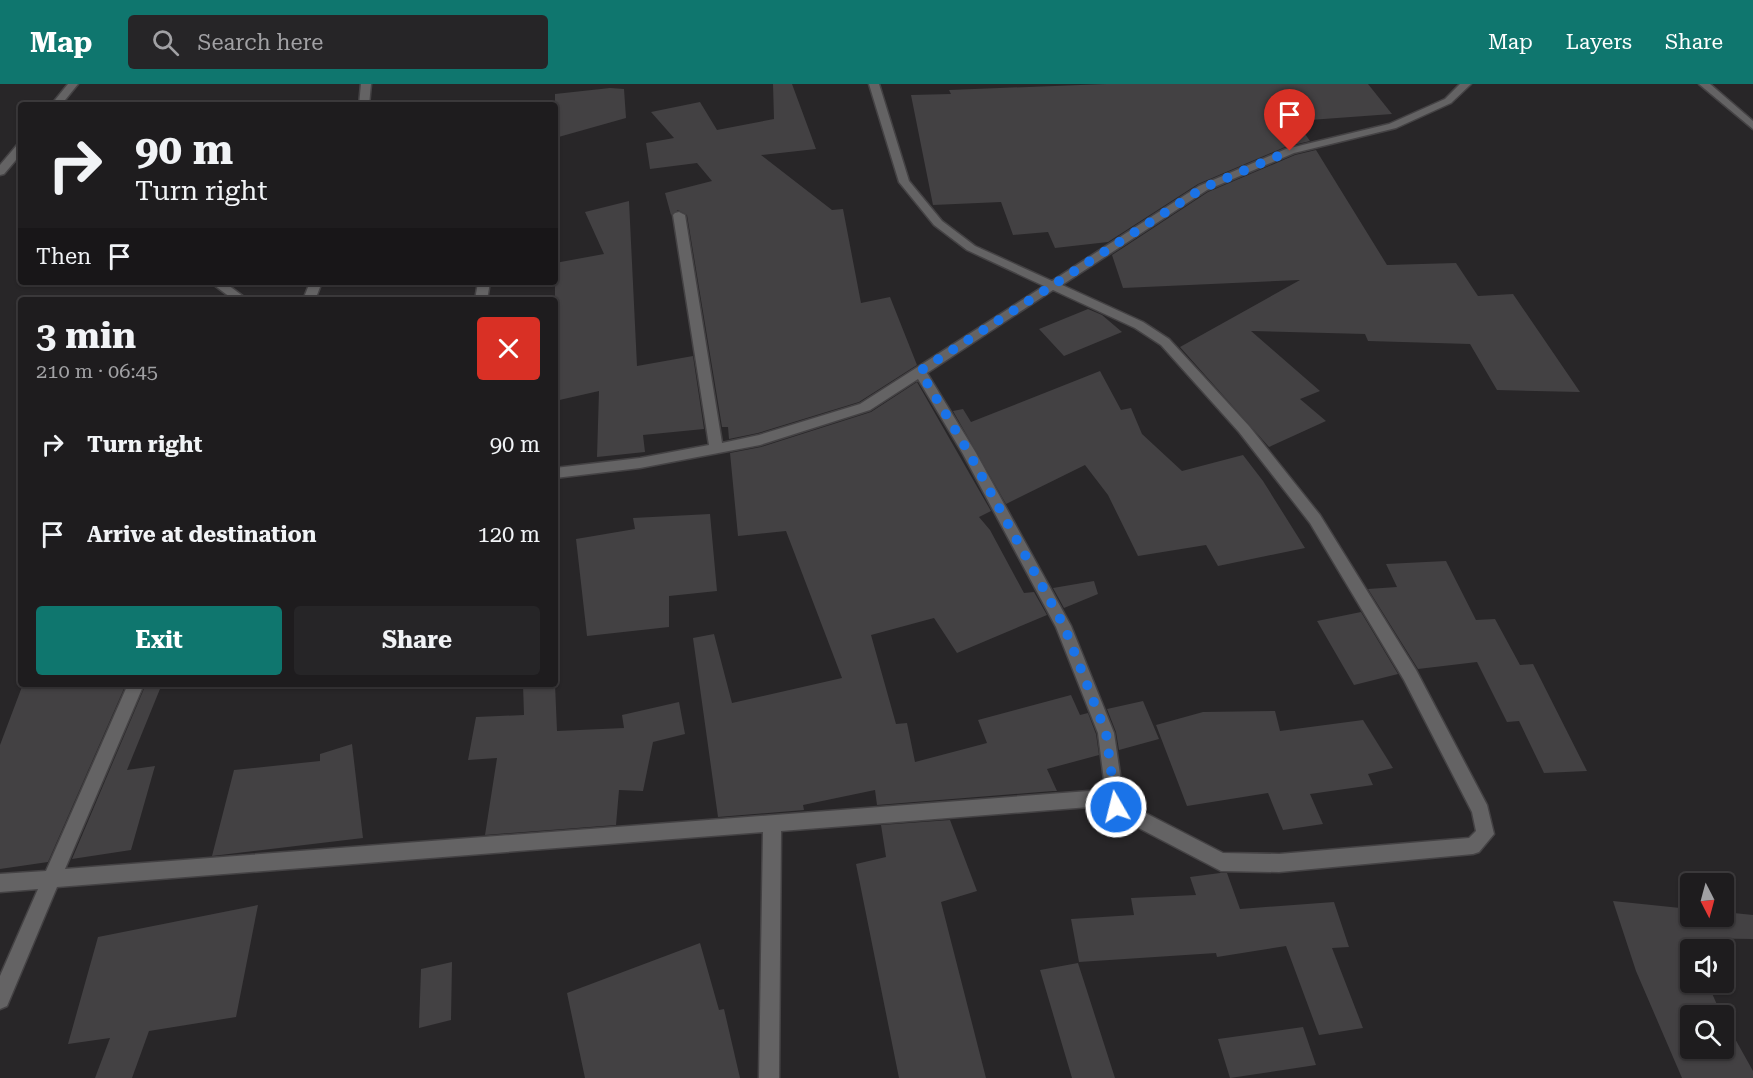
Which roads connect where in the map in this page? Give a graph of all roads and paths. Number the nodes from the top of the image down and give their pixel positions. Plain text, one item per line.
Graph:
1 (73, 84) edge
2 (366, 84) edge
3 (874, 84) edge
4 (1466, 84) edge
5 (1704, 84) edge
6 (58, 102) edge
7 (364, 102) edge
8 (1753, 126) edge
9 (18, 151) edge
10 (0, 172) edge
11 (679, 215) dead end
12 (1054, 284) junction
13 (220, 285) edge
14 (238, 297) edge
15 (920, 371) junction
16 (716, 449) junction
17 (558, 473) edge
18 (135, 687) edge
19 (1116, 807) junction
20 (772, 824) junction
21 (50, 880) junction
22 (0, 884) edge
23 (0, 999) edge
24 (769, 1078) edge

1 - 6 street
2 - 7 street
3 - 12 street
4 - 12 street
5 - 8 street
9 - 10 street
11 - 16 street
12 - 15 street
12 - 19 street
13 - 14 street
15 - 16 street
15 - 19 street
16 - 17 street
18 - 21 street
19 - 20 street
20 - 21 street
20 - 24 street
21 - 22 street
21 - 23 street

